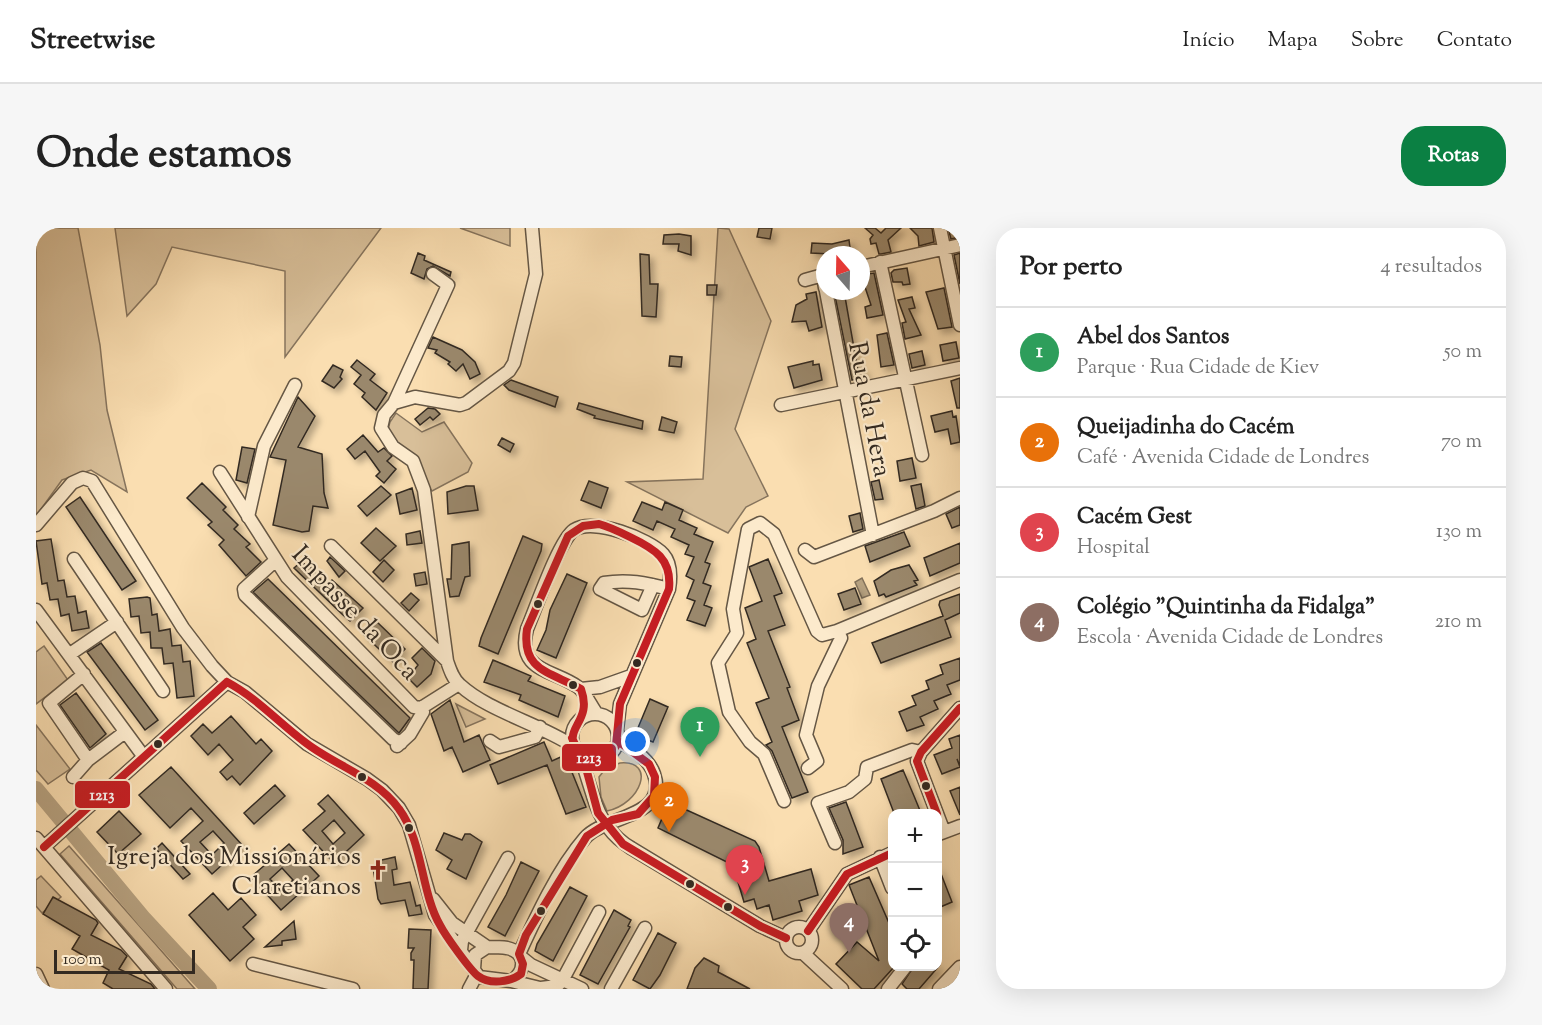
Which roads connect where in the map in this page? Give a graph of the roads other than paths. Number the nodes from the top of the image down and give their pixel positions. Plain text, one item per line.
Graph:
1 (532, 228) edge
2 (940, 228) edge
3 (960, 245) edge
4 (944, 249) junction
5 (880, 262) junction
6 (870, 265) edge
7 (433, 274) dead end
8 (805, 280) dead end
9 (816, 281) edge
10 (828, 300) edge
11 (960, 326) edge
12 (960, 368) edge
13 (906, 379) junction
14 (295, 386) dead end
15 (845, 391) junction
16 (394, 403) junction
17 (781, 405) dead end
18 (922, 455) dead end
19 (220, 472) dead end
20 (960, 498) edge
21 (248, 517) junction
22 (36, 525) edge
23 (873, 536) junction
24 (330, 546) dead end
25 (805, 550) dead end
26 (74, 559) dead end
27 (276, 560) junction
28 (960, 580) edge
29 (653, 585) dead end
30 (669, 588) junction
31 (36, 610) edge
32 (117, 622) junction
33 (837, 631) junction
34 (70, 654) junction
35 (447, 661) junction
36 (84, 674) junction
37 (632, 676) junction
38 (228, 682) junction
39 (459, 684) junction
40 (163, 691) dead end
41 (583, 693) junction
42 (620, 704) junction
43 (421, 708) junction
44 (960, 708) edge
45 (599, 714) junction
46 (581, 719) junction
47 (544, 729) junction
48 (125, 732) junction
49 (617, 735) junction
50 (490, 741) dead end
51 (577, 750) junction
52 (921, 752) junction
53 (144, 757) junction
54 (605, 757) junction
55 (643, 759) junction
56 (88, 760) junction
57 (808, 768) dead end
58 (74, 777) dead end
59 (593, 796) junction
60 (784, 801) dead end
61 (933, 809) edge
62 (960, 826) edge
63 (942, 834) edge
64 (40, 842) edge
65 (834, 843) dead end
66 (888, 854) edge
67 (880, 857) junction
68 (508, 858) dead end
69 (888, 878) edge
70 (432, 898) junction
71 (599, 912) dead end
72 (645, 928) dead end
73 (808, 931) junction
74 (465, 933) junction
75 (526, 935) junction
76 (786, 938) junction
77 (486, 947) junction
78 (507, 948) junction
79 (461, 950) junction
80 (803, 953) junction
81 (520, 956) junction
82 (253, 964) dead end
83 (960, 967) edge
84 (476, 971) junction
85 (902, 971) edge
86 (36, 974) edge
87 (511, 981) junction
88 (562, 981) junction
89 (491, 985) edge
90 (543, 988) edge
91 (43, 989) edge
92 (166, 989) edge
93 (353, 989) edge
94 (469, 989) edge
95 (582, 989) edge
96 (611, 989) edge
97 (842, 989) edge
98 (888, 989) edge
99 (939, 989) edge

1 - 16 street
2 - 4 street
3 - 4 street
4 - 5 street
4 - 11 street
5 - 6 street
5 - 13 street
7 - 16 street
8 - 9 street, Rua da Hera
10 - 15 street, Rua da Hera
12 - 13 street
13 - 15 street
13 - 18 street
14 - 21 street
15 - 17 street
15 - 23 street, Rua da Hera
16 - 35 street
19 - 21 street, Impasse da Oca
20 - 23 street
21 - 27 street, Impasse da Oca
22 - 38 street
23 - 25 street
24 - 35 street
26 - 32 street
27 - 43 street, Impasse da Oca
27 - 43 street
28 - 33 street
29 - 30 street
30 - 37 street
30 - 41 street
31 - 34 street
32 - 34 street
32 - 40 street
33 - 57 street
33 - 60 street
34 - 36 street
35 - 39 street
36 - 48 street
36 - 56 street
37 - 41 street
37 - 42 street
38 - 53 street
38 - 70 street
39 - 43 street, Impasse da Oca
39 - 47 street
41 - 45 street
41 - 46 street
42 - 45 street
42 - 49 street
44 - 52 street
45 - 46 street
45 - 49 street
46 - 47 street
46 - 51 street
47 - 50 street
47 - 51 street
48 - 53 street
48 - 56 street
49 - 54 street
49 - 55 street
51 - 54 street
51 - 59 street
52 - 61 street
52 - 65 street
53 - 64 street
54 - 55 street
54 - 59 street
55 - 75 street
56 - 58 street
59 - 76 street, bridge
62 - 63 street
64 - 92 street
66 - 67 street
67 - 69 street
67 - 73 street
68 - 74 street
70 - 74 street
70 - 79 street
71 - 88 street
72 - 96 street
73 - 76 street
73 - 80 street
74 - 77 street
74 - 79 street
75 - 78 street
75 - 81 street
76 - 80 street
77 - 78 street
77 - 84 street
78 - 81 street
79 - 84 street
80 - 97 street
81 - 87 street
81 - 88 street
82 - 93 street
83 - 99 street
84 - 89 street
84 - 94 street
85 - 98 street
86 - 91 street
87 - 89 street
87 - 90 street
88 - 90 street
88 - 95 street

